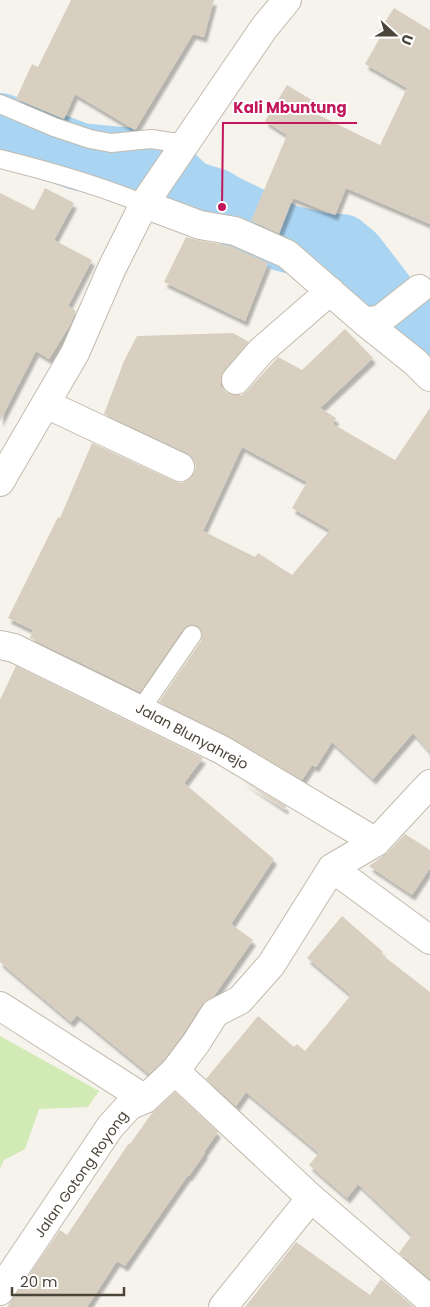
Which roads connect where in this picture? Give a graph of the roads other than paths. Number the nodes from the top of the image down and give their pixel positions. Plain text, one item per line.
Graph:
1 (288, 0) edge
2 (0, 104) edge
3 (183, 147) junction
4 (0, 159) edge
5 (144, 204) junction
6 (330, 291) junction
7 (411, 296) dead end
8 (373, 320) junction
9 (430, 378) edge
10 (236, 380) dead end
11 (46, 404) junction
12 (180, 466) dead end
13 (0, 482) edge
14 (192, 635) dead end
15 (0, 645) edge
16 (141, 710) junction
17 (430, 784) edge
18 (376, 842) junction
19 (332, 868) junction
20 (430, 940) edge
21 (0, 1006) edge
22 (175, 1072) junction
23 (145, 1098) junction
24 (311, 1198) junction
25 (0, 1290) edge
26 (430, 1300) edge
27 (223, 1307) edge

1 - 3 street
2 - 3 lane
3 - 5 street
4 - 5 lane
5 - 6 street
5 - 11 street
6 - 8 street
6 - 10 street
7 - 8 street
8 - 9 street
11 - 12 street
11 - 13 street
14 - 16 lane
15 - 16 street, Jalan Blunyahrejo
16 - 18 street, Jalan Blunyahrejo
17 - 18 street, Jalan Gotong Royong
18 - 19 street, Jalan Gotong Royong
19 - 20 street
19 - 22 street, Jalan Gotong Royong
21 - 23 street
22 - 23 street, Jalan Gotong Royong
22 - 24 street
23 - 25 street, Jalan Gotong Royong
24 - 26 street
24 - 27 street

